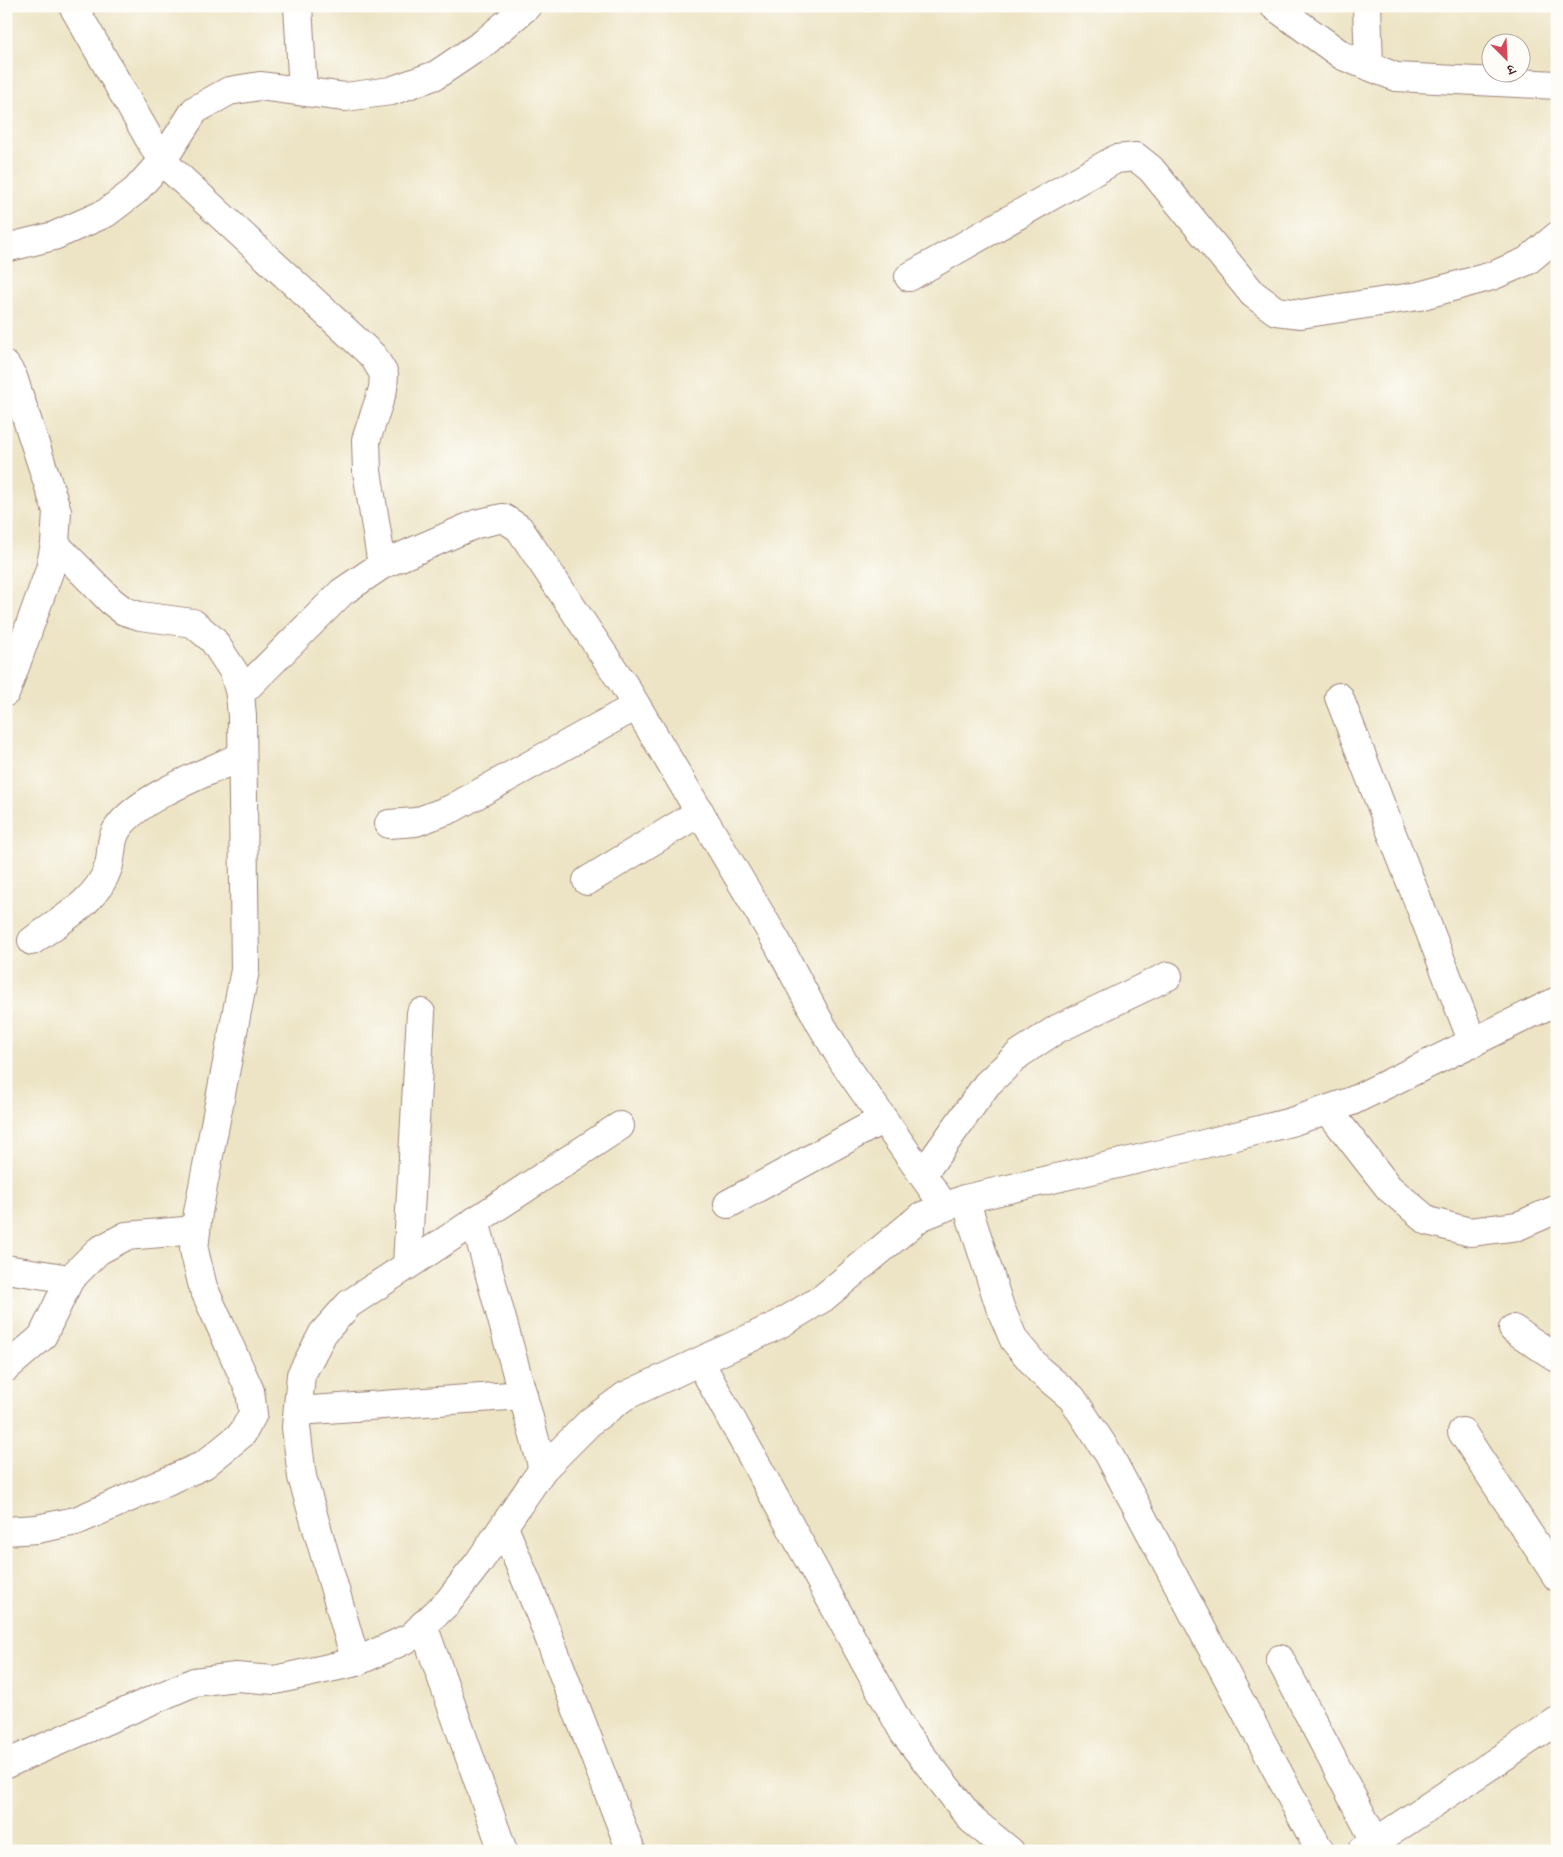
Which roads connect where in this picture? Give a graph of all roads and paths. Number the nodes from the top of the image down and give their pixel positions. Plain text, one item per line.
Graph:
1 (73, 6) edge
2 (298, 6) edge
3 (527, 6) edge
4 (1274, 6) edge
5 (1367, 6) edge
6 (1369, 66) junction
7 (1557, 85) edge
8 (303, 91) junction
9 (162, 161) junction
10 (1557, 236) edge
11 (6, 248) edge
12 (909, 277) dead end
13 (6, 366) edge
14 (55, 544) junction
15 (382, 565) junction
16 (6, 692) edge
17 (240, 694) junction
18 (1339, 698) dead end
19 (636, 706) junction
20 (242, 756) junction
21 (700, 812) junction
22 (389, 824) dead end
23 (587, 880) dead end
24 (32, 941) dead end
25 (1168, 976) dead end
26 (1557, 1002) edge
27 (422, 1013) dead end
28 (1473, 1043) junction
29 (1328, 1110) junction
30 (883, 1118) junction
31 (620, 1126) dead end
32 (923, 1174) junction
33 (955, 1203) junction
34 (728, 1204) dead end
35 (1557, 1209) edge
36 (475, 1221) junction
37 (196, 1230) junction
38 (407, 1265) junction
39 (6, 1269) edge
40 (70, 1279) junction
41 (1513, 1329) dead end
42 (1557, 1358) edge
43 (700, 1362) junction
44 (6, 1368) edge
45 (523, 1396) junction
46 (298, 1412) junction
47 (1462, 1432) dead end
48 (543, 1469) junction
49 (504, 1527) junction
50 (6, 1531) edge
51 (1557, 1577) edge
52 (423, 1625) junction
53 (1280, 1659) dead end
54 (356, 1662) junction
55 (1557, 1721) edge
56 (6, 1764) edge
57 (1369, 1846) edge
58 (503, 1851) edge
59 (631, 1851) edge
60 (1010, 1851) edge
61 (1320, 1851) edge

1 - 9 street
2 - 8 street
3 - 8 street
4 - 6 street
5 - 6 street
6 - 7 street
8 - 9 street
9 - 11 street
9 - 15 street
10 - 12 street
13 - 14 street
14 - 16 street
14 - 17 street
15 - 17 street
15 - 19 street
17 - 20 street
18 - 28 street
19 - 21 street
19 - 22 street
20 - 24 street
20 - 37 street
21 - 23 street
21 - 30 street
25 - 32 street
26 - 28 street
27 - 38 street
28 - 29 street
29 - 33 street
29 - 35 street
30 - 32 street
30 - 34 street
31 - 36 street
32 - 33 street
33 - 43 street
33 - 61 street
36 - 38 street
36 - 45 street
37 - 40 street
37 - 50 street
38 - 46 street
39 - 40 street
40 - 44 street
41 - 42 street
43 - 48 street
43 - 60 street
45 - 46 street
45 - 48 street
46 - 54 street
47 - 51 street
48 - 49 street
49 - 52 street
49 - 59 street
52 - 54 street
52 - 58 street
53 - 57 street
54 - 56 street
55 - 57 street

